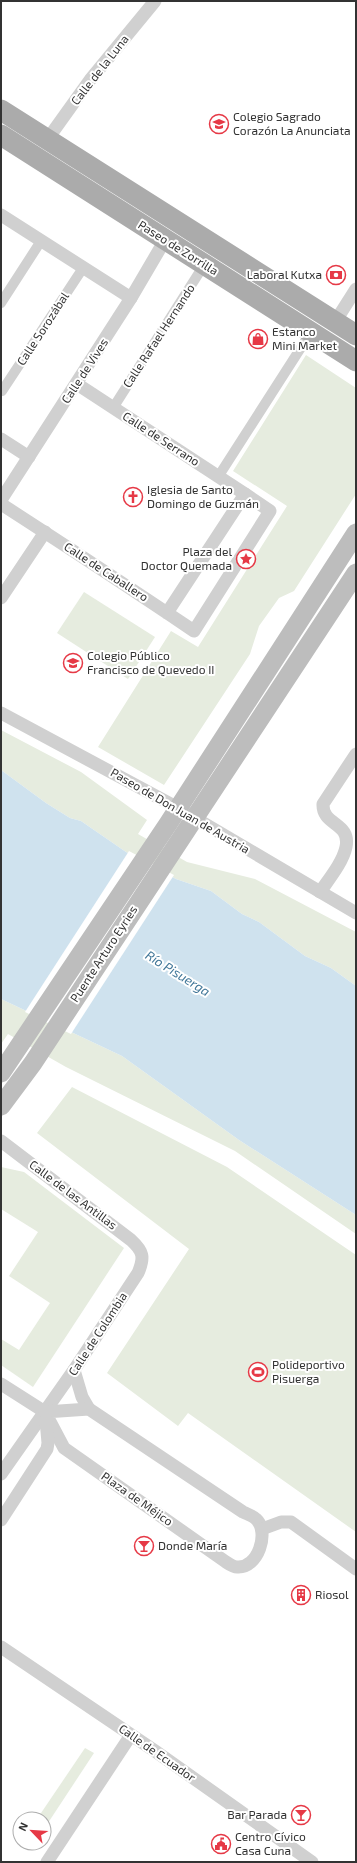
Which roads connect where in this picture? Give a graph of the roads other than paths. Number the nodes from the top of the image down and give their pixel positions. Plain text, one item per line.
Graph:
1 (155, 1) edge
2 (1, 110) edge
3 (1, 135) edge
4 (47, 140) junction
5 (1, 215) edge
6 (165, 240) junction
7 (41, 241) junction
8 (204, 265) junction
9 (83, 268) junction
10 (356, 288) edge
11 (131, 298) junction
12 (1, 303) edge
13 (335, 322) junction
14 (311, 332) junction
15 (356, 335) edge
16 (356, 360) edge
17 (76, 384) junction
18 (2, 391) dead end
19 (113, 408) junction
20 (1, 439) edge
21 (29, 457) junction
22 (218, 477) junction
23 (245, 494) junction
24 (1, 500) edge
25 (1, 504) edge
26 (45, 532) junction
27 (356, 533) edge
28 (356, 572) edge
29 (1, 598) edge
30 (167, 613) junction
31 (1, 712) edge
32 (356, 754) edge
33 (186, 812) junction
34 (351, 837) edge
35 (168, 840) junction
36 (320, 892) junction
37 (356, 913) edge
38 (1, 1073) edge
39 (1, 1106) edge
40 (1, 1141) edge
41 (142, 1252) joint
42 (74, 1370) junction
43 (1, 1384) edge
44 (89, 1409) junction
45 (45, 1412) junction
46 (1, 1474) edge
47 (1, 1520) edge
48 (262, 1529) junction
49 (356, 1569) edge
50 (1, 1647) edge
51 (131, 1735) junction
52 (47, 1862) edge
53 (312, 1862) edge

1 - 4 street, Calle de la Luna
2 - 4 main road, Paseo de Zorrilla
3 - 6 main road, Paseo de Zorrilla
4 - 13 main road, Paseo de Zorrilla
5 - 7 street
6 - 8 main road, Paseo de Zorrilla
6 - 11 street, Calle de Vives
7 - 9 street
7 - 12 street
8 - 14 main road, Paseo de Zorrilla
8 - 19 street, Calle Rafael Hernando
9 - 11 street
9 - 18 street, Calle Sorozábal
10 - 13 street
11 - 17 street, Calle de Vives
13 - 15 main road, Paseo de Zorrilla
14 - 16 main road, Paseo de Zorrilla
14 - 22 street
17 - 19 street, Calle de Serrano
17 - 21 street, Calle de Vives
19 - 22 street, Calle de Serrano
20 - 21 street
21 - 24 street, Calle de Vives
22 - 23 street, Calle de Serrano
23 - 30 street
23 - 30 street
25 - 26 street, Calle de Caballero
26 - 29 street
26 - 30 street, Calle de Caballero
27 - 33 main road
28 - 33 main road
31 - 33 street, Paseo de Don Juan de Austria
32 - 34 street
33 - 35 main road
33 - 36 street, Paseo de Don Juan de Austria
34 - 36 street
35 - 38 main road, Puente Arturo Eyries
35 - 39 main road, Puente Arturo Eyries
36 - 37 street, Paseo de Don Juan de Austria
40 - 41 street, Calle de las Antillas
41 - 42 street, Calle de Colombia
42 - 44 street
42 - 45 street, Calle de Colombia
43 - 45 street
44 - 45 street
44 - 48 street
45 - 46 street, Calle de Colombia
45 - 47 street
45 - 48 street, Plaza de Méjico
48 - 49 street
50 - 51 street, Calle de Ecuador
51 - 52 street
51 - 53 street, Calle de Ecuador

